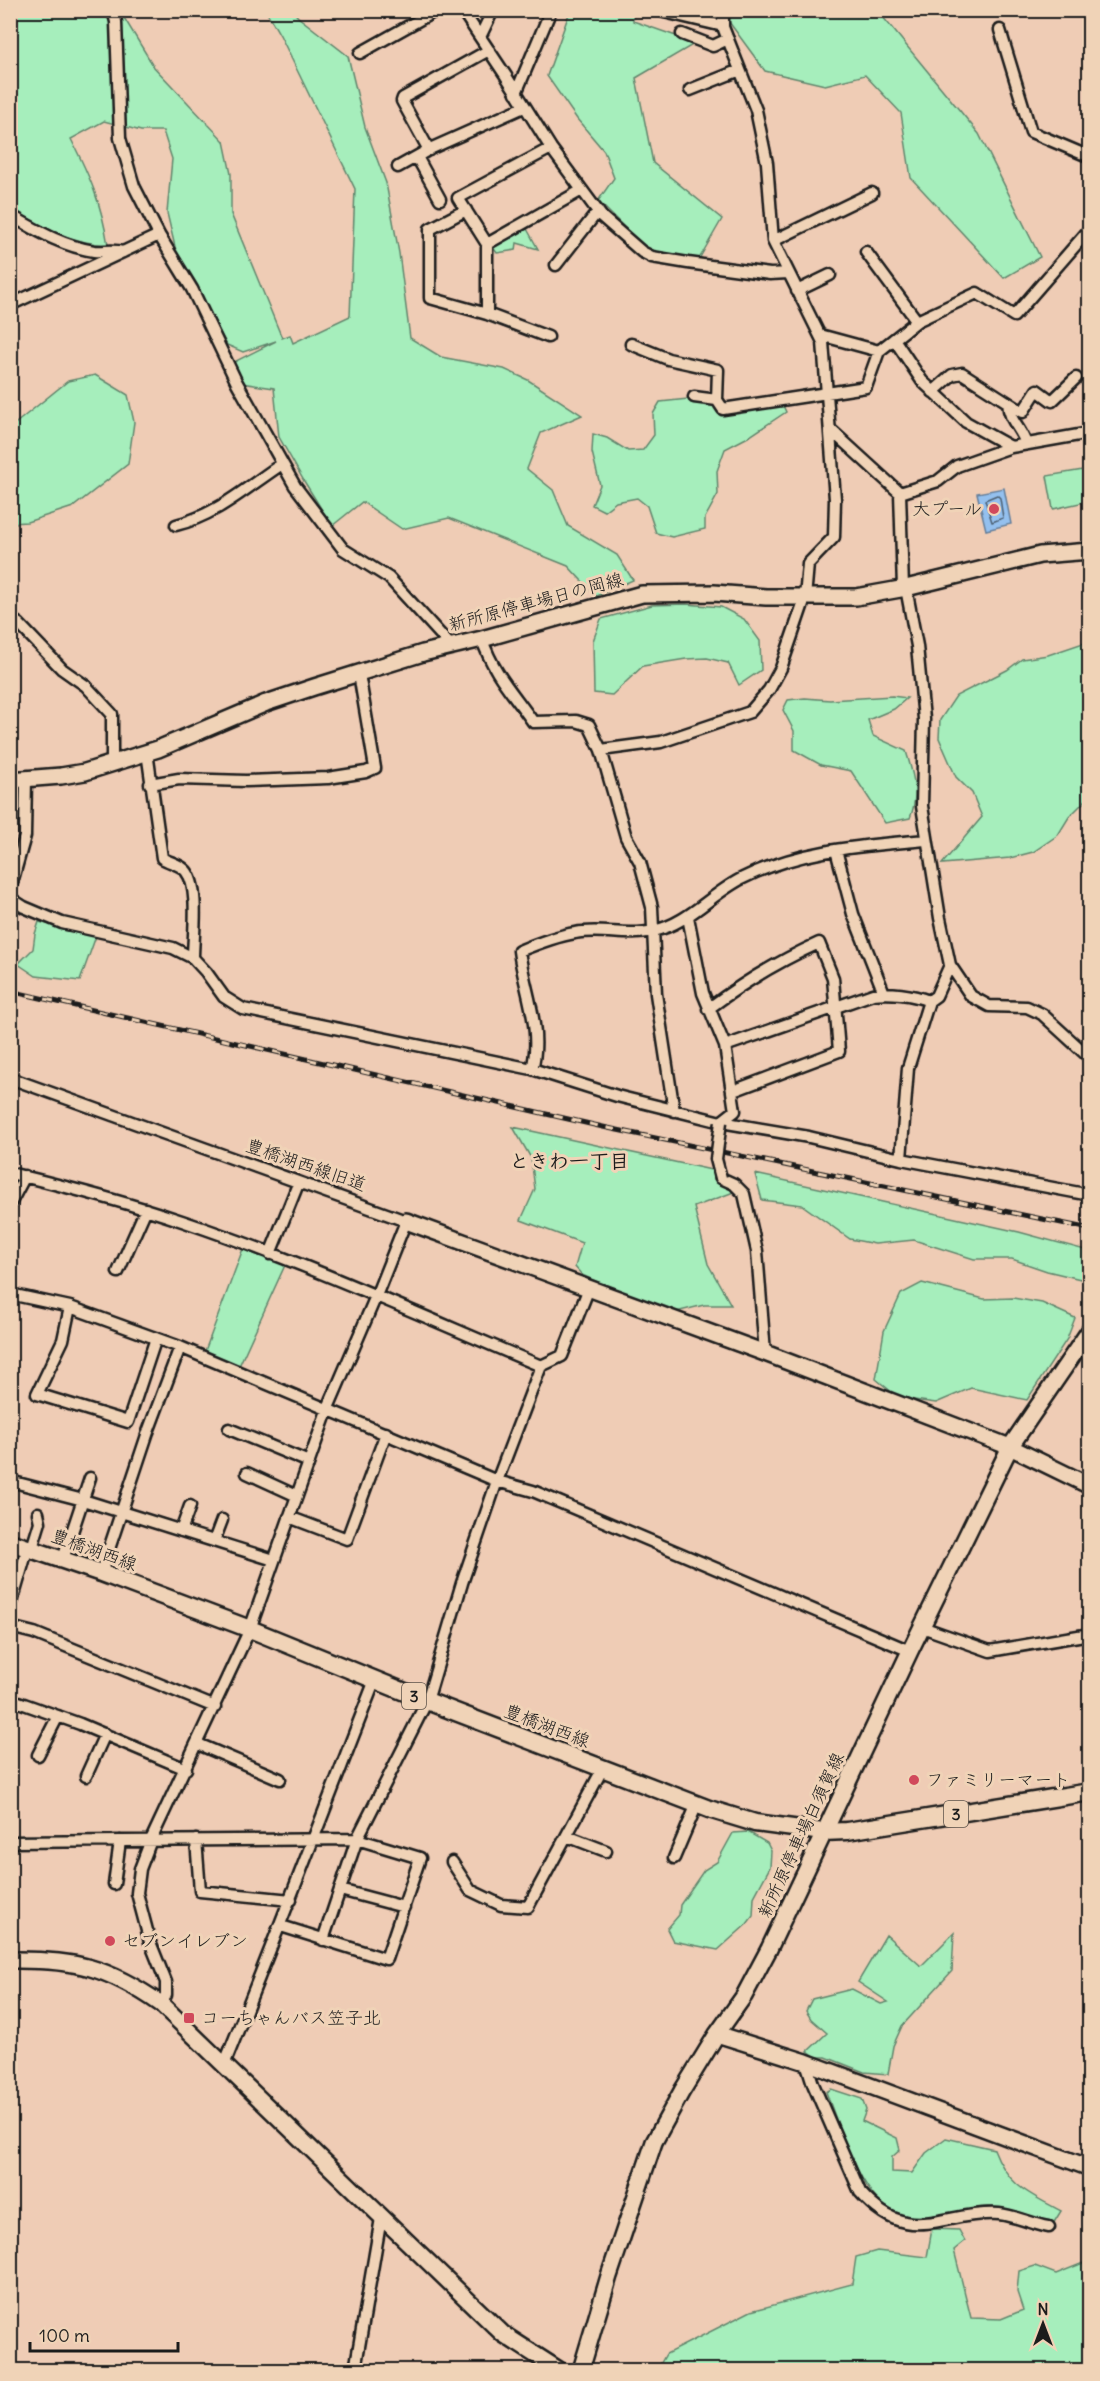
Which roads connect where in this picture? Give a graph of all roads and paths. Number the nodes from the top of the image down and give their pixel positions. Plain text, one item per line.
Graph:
1 (113, 10) edge
2 (437, 10) edge
3 (462, 10) edge
4 (493, 10) edge
5 (551, 10) edge
6 (723, 10) edge
7 (664, 12) edge
8 (723, 26) junction
9 (1000, 30) dead end
10 (682, 34) dead end
11 (480, 37) junction
12 (728, 39) junction
13 (489, 50) junction
14 (360, 53) dead end
15 (740, 70) junction
16 (690, 90) dead end
17 (516, 93) junction
18 (524, 107) junction
19 (551, 147) junction
20 (429, 150) junction
21 (417, 157) junction
22 (1089, 157) edge
23 (398, 167) dead end
24 (582, 190) junction
25 (872, 193) dead end
26 (440, 199) dead end
27 (466, 210) junction
28 (598, 211) junction
29 (10, 215) edge
30 (1089, 230) edge
31 (159, 235) junction
32 (773, 241) junction
33 (487, 244) junction
34 (123, 252) junction
35 (866, 252) dead end
36 (556, 265) dead end
37 (788, 273) junction
38 (830, 275) dead end
39 (798, 291) junction
40 (10, 306) edge
41 (487, 314) junction
42 (917, 321) junction
43 (820, 335) junction
44 (548, 337) dead end
45 (894, 339) junction
46 (631, 344) dead end
47 (879, 351) junction
48 (1076, 378) dead end
49 (933, 392) junction
50 (827, 394) junction
51 (694, 397) dead end
52 (717, 400) junction
53 (1008, 403) junction
54 (1023, 412) junction
55 (1013, 423) junction
56 (831, 430) junction
57 (1089, 433) edge
58 (1026, 444) junction
59 (1011, 447) junction
60 (282, 464) junction
61 (900, 493) junction
62 (176, 525) dead end
63 (1089, 551) edge
64 (904, 588) junction
65 (805, 598) junction
66 (10, 618) edge
67 (482, 639) junction
68 (451, 646) junction
69 (359, 674) junction
70 (601, 750) junction
71 (147, 752) junction
72 (112, 764) junction
73 (26, 779) junction
74 (10, 780) edge
75 (150, 784) junction
76 (926, 840) junction
77 (836, 850) junction
78 (10, 890) edge
79 (10, 898) edge
80 (688, 916) junction
81 (653, 932) junction
82 (193, 958) junction
83 (950, 965) junction
84 (884, 993) junction
85 (929, 1001) junction
86 (837, 1006) junction
87 (708, 1009) junction
88 (725, 1046) junction
89 (1089, 1058) edge
90 (532, 1069) junction
91 (10, 1078) edge
92 (733, 1091) junction
93 (674, 1111) junction
94 (721, 1122) junction
95 (901, 1159) junction
96 (10, 1173) edge
97 (25, 1176) junction
98 (298, 1184) junction
99 (1089, 1195) edge
100 (10, 1204) edge
101 (146, 1209) junction
102 (406, 1221) junction
103 (270, 1254) junction
104 (118, 1272) dead end
105 (589, 1288) junction
106 (11, 1295) edge
107 (376, 1296) junction
108 (70, 1307) junction
109 (1089, 1330) edge
110 (156, 1338) junction
111 (180, 1347) junction
112 (765, 1353) junction
113 (541, 1366) junction
114 (328, 1408) junction
115 (229, 1429) dead end
116 (386, 1433) junction
117 (1010, 1447) junction
118 (309, 1462) junction
119 (247, 1473) dead end
120 (90, 1478) dead end
121 (10, 1481) edge
122 (497, 1481) junction
123 (1089, 1486) edge
124 (297, 1496) junction
125 (83, 1500) junction
126 (190, 1506) dead end
127 (120, 1512) junction
128 (38, 1513) dead end
129 (289, 1517) junction
130 (222, 1520) dead end
131 (181, 1531) junction
132 (214, 1541) junction
133 (10, 1542) edge
134 (30, 1547) junction
135 (63, 1559) junction
136 (274, 1560) junction
137 (101, 1573) junction
138 (10, 1609) edge
139 (10, 1627) edge
140 (922, 1627) junction
141 (250, 1629) junction
142 (1089, 1634) edge
143 (910, 1651) junction
144 (375, 1680) junction
145 (426, 1701) junction
146 (12, 1703) edge
147 (215, 1707) junction
148 (58, 1716) junction
149 (105, 1734) junction
150 (198, 1744) junction
151 (38, 1755) dead end
152 (603, 1768) junction
153 (186, 1769) junction
154 (86, 1776) dead end
155 (280, 1779) dead end
156 (1089, 1792) edge
157 (697, 1804) junction
158 (823, 1832) junction
159 (567, 1836) junction
160 (357, 1839) junction
161 (151, 1840) junction
162 (196, 1840) junction
163 (120, 1841) junction
164 (311, 1841) junction
165 (10, 1842) edge
166 (606, 1851) dead end
167 (674, 1858) dead end
168 (452, 1862) dead end
169 (114, 1884) dead end
170 (340, 1890) junction
171 (291, 1900) junction
172 (404, 1906) junction
173 (281, 1926) junction
174 (323, 1940) junction
175 (10, 1960) edge
176 (161, 2004) junction
177 (717, 2034) junction
178 (806, 2062) junction
179 (224, 2065) junction
180 (1089, 2168) edge
181 (381, 2218) junction
182 (1049, 2227) dead end
183 (355, 2370) edge
184 (559, 2370) edge
185 (581, 2370) edge

1 - 31 street
2 - 14 street
3 - 11 street
4 - 11 street
5 - 17 street
6 - 8 street
7 - 8 street
8 - 12 street
9 - 22 street
10 - 12 street
11 - 13 street
12 - 15 street
13 - 17 street
13 - 20 street
15 - 16 street
15 - 32 street
17 - 18 street
18 - 19 street
18 - 20 street
19 - 24 street
19 - 27 street
20 - 21 street
21 - 23 street
21 - 26 street
24 - 28 street
24 - 33 street
25 - 32 street
27 - 33 street
27 - 41 street
28 - 36 street
28 - 37 street
29 - 34 street
30 - 42 street
31 - 34 street
31 - 60 street
32 - 37 street
33 - 41 street
34 - 40 street
35 - 42 street
37 - 39 street
38 - 39 street
39 - 43 street
41 - 44 street
42 - 45 street
43 - 47 street
43 - 50 street
45 - 47 street
45 - 49 street
46 - 52 street
47 - 50 street
48 - 54 street
49 - 53 street
49 - 59 street
50 - 52 street
50 - 56 street
51 - 52 street
53 - 54 street
53 - 55 street
54 - 55 street
55 - 58 street
56 - 61 street
56 - 65 street
57 - 58 street
58 - 59 street
59 - 61 street
60 - 62 street
60 - 68 street
61 - 64 street
63 - 64 main road, 新所原停車場日の岡線
64 - 65 main road, 新所原停車場日の岡線
64 - 76 street
65 - 67 main road, 新所原停車場日の岡線
65 - 70 street
66 - 72 street
67 - 68 main road, 新所原停車場日の岡線
67 - 70 street
68 - 69 main road, 新所原停車場日の岡線
69 - 71 main road, 新所原停車場日の岡線
69 - 75 street
70 - 81 street
71 - 72 main road, 新所原停車場日の岡線
71 - 75 street
72 - 73 main road, 新所原停車場日の岡線
73 - 74 main road, 新所原停車場日の岡線
73 - 78 street
75 - 82 street
76 - 77 street
76 - 83 street
77 - 80 street
77 - 84 street
79 - 82 street
80 - 81 street
80 - 87 street
81 - 90 street
81 - 93 street
82 - 90 street
83 - 85 street
83 - 89 street
84 - 85 street
84 - 86 street
85 - 95 street
86 - 87 street
86 - 88 street
86 - 92 street
87 - 88 street
88 - 92 street
90 - 93 street
91 - 98 street, 豊橋湖西線旧道
92 - 94 street
93 - 94 street
94 - 95 street
94 - 112 street, bridge
95 - 99 street
96 - 97 street
97 - 100 street
97 - 101 street
98 - 102 street, 豊橋湖西線旧道
98 - 103 street
101 - 103 street
101 - 104 street
102 - 105 main road, 豊橋湖西線旧道
102 - 107 street
103 - 107 street
105 - 112 main road, 豊橋湖西線旧道
105 - 113 street
106 - 108 street
107 - 113 street
107 - 114 street
108 - 110 street
108 - 110 street
109 - 117 main road, 新所原停車場白須賀線
110 - 111 street
111 - 114 street
111 - 127 street
112 - 117 main road, 豊橋湖西線旧道
113 - 122 street
114 - 116 street
114 - 118 street
115 - 118 street
116 - 122 street
116 - 129 street
117 - 123 main road, 豊橋湖西線旧道
117 - 140 main road, 新所原停車場白須賀線
118 - 124 street
119 - 124 street
120 - 125 street
121 - 125 street
122 - 143 street
122 - 145 street
124 - 129 street
125 - 127 street
125 - 135 street
126 - 131 street
127 - 131 street
127 - 137 street
128 - 134 street
129 - 136 street
130 - 132 street
131 - 132 street
132 - 136 street
133 - 134 main road, 豊橋湖西線 / 3
134 - 135 main road, 豊橋湖西線 / 3
134 - 138 street
135 - 137 main road, 豊橋湖西線 / 3
136 - 141 street
137 - 141 main road, 豊橋湖西線 / 3
139 - 147 street
140 - 142 street
140 - 143 main road, 新所原停車場白須賀線
141 - 144 main road, 豊橋湖西線 / 3
141 - 147 street
143 - 158 main road, 新所原停車場白須賀線
144 - 145 main road, 豊橋湖西線 / 3
144 - 164 street
145 - 152 main road, 豊橋湖西線 / 3
145 - 160 street
146 - 148 street
147 - 150 street
148 - 149 street
148 - 151 street
149 - 153 street
149 - 154 street
150 - 153 street
150 - 155 street
152 - 157 main road, 豊橋湖西線 / 3
152 - 159 street
153 - 161 street
156 - 158 main road, 豊橋湖西線 / 3
157 - 158 main road, 豊橋湖西線 / 3
157 - 167 street
158 - 177 main road, 新所原停車場白須賀線
159 - 166 street
159 - 168 street
160 - 164 street
160 - 170 street
160 - 172 street
161 - 162 street
161 - 163 street
161 - 176 street
162 - 164 street
162 - 171 street
163 - 165 street
163 - 169 street
164 - 171 street
170 - 172 street
170 - 174 street
171 - 173 street
172 - 174 street
173 - 174 street
173 - 179 street
175 - 176 main road
176 - 179 main road
177 - 178 main road
177 - 185 main road, 新所原停車場白須賀線
178 - 180 main road
178 - 182 street
179 - 181 main road
181 - 183 street
181 - 184 main road

